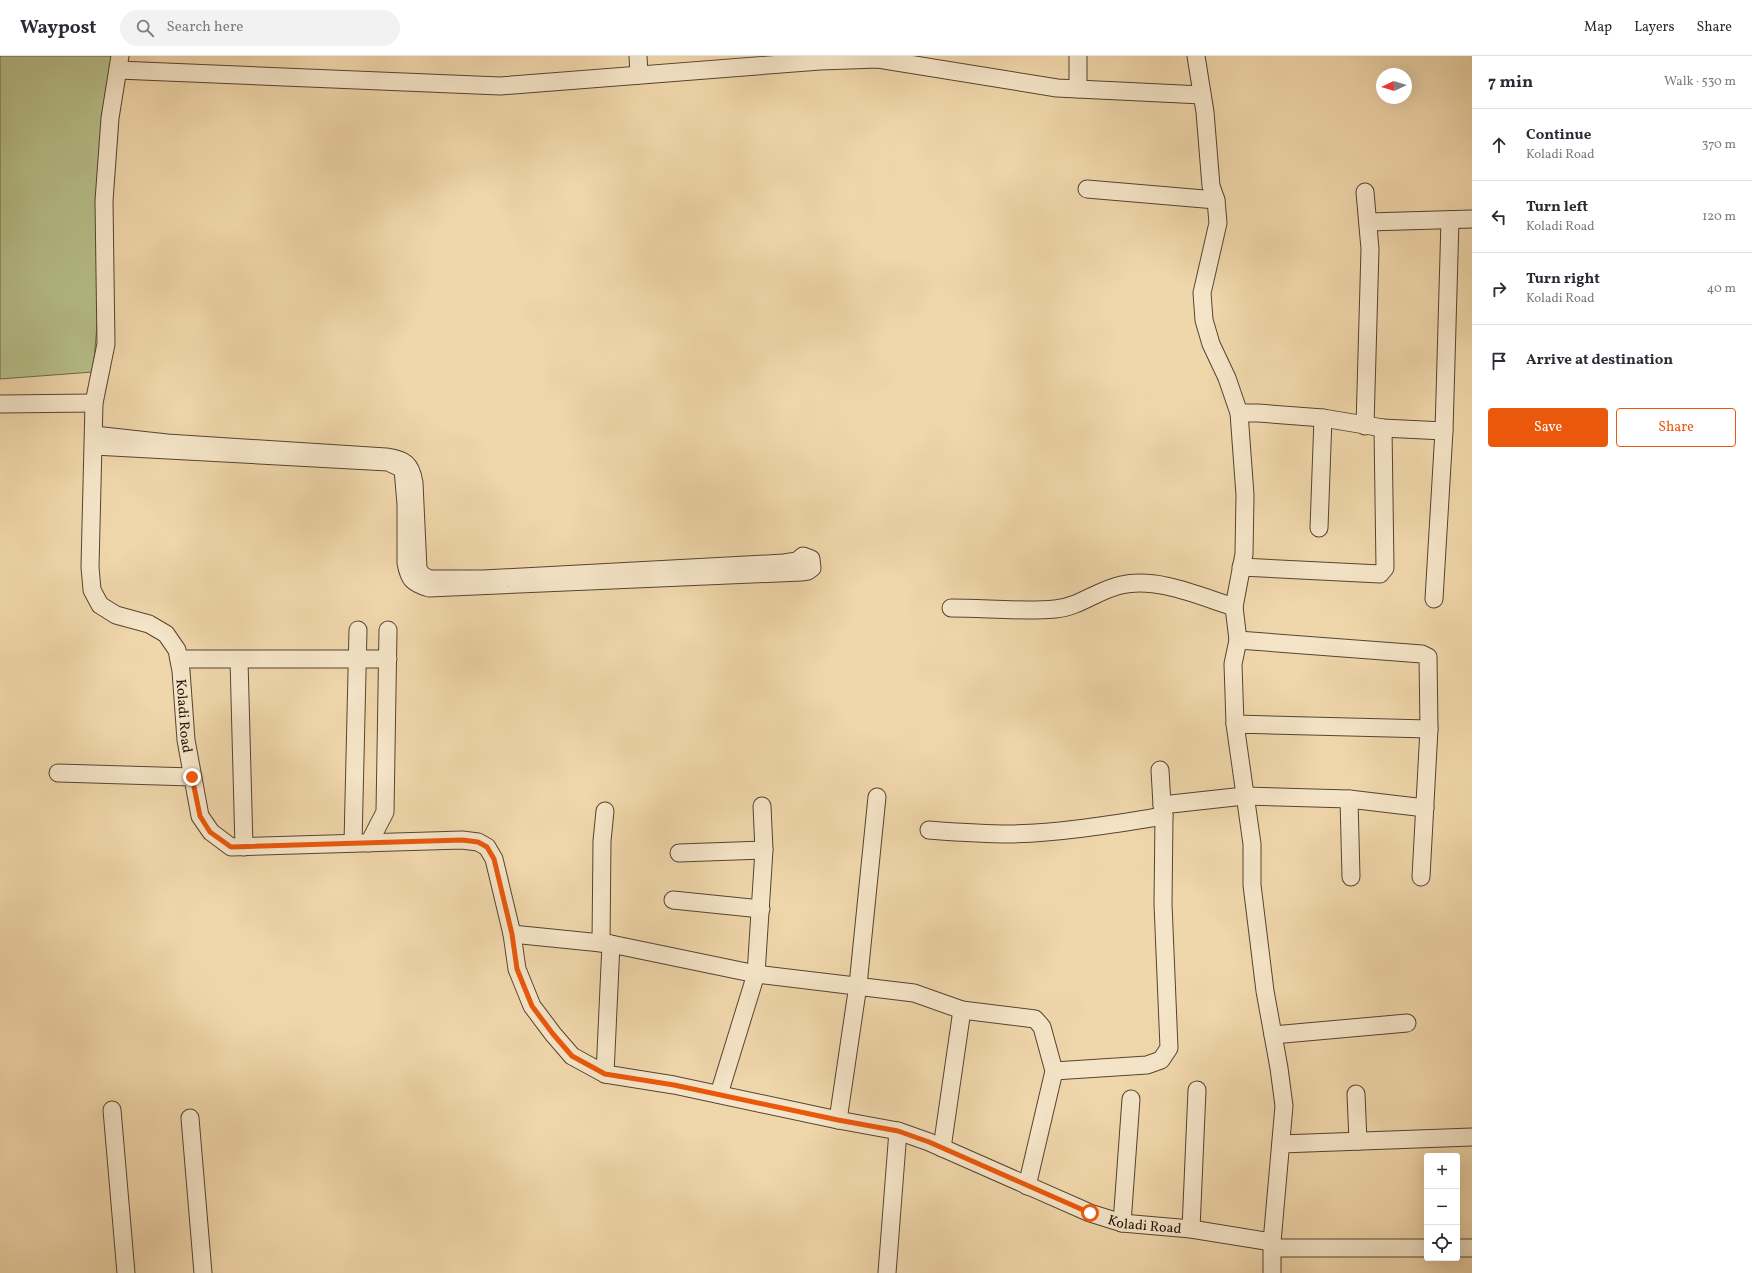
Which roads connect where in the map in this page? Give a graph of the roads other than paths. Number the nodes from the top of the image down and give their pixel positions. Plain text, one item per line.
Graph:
1 (638, 56) edge
2 (1078, 56) edge
3 (1196, 56) edge
4 (119, 63) edge
5 (639, 75) junction
6 (1078, 89) junction
7 (1202, 95) junction
8 (1086, 189) dead end
9 (1365, 192) dead end
10 (1216, 200) junction
11 (1472, 219) edge
12 (1450, 220) junction
13 (1368, 222) junction
14 (94, 403) junction
15 (0, 404) edge
16 (1239, 413) junction
17 (1323, 418) junction
18 (1365, 426) junction
19 (1383, 428) junction
20 (1444, 431) junction
21 (94, 440) junction
22 (1320, 528) dead end
23 (1241, 567) junction
24 (1434, 599) dead end
25 (1234, 607) junction
26 (951, 608) dead end
27 (358, 630) dead end
28 (388, 630) dead end
29 (1238, 640) junction
30 (357, 659) junction
31 (388, 659) junction
32 (179, 660) junction
33 (239, 660) junction
34 (1235, 724) junction
35 (1429, 729) junction
36 (1160, 770) dead end
37 (58, 773) dead end
38 (192, 777) junction
39 (1244, 796) junction
40 (877, 797) dead end
41 (1349, 799) junction
42 (762, 806) dead end
43 (1425, 808) junction
44 (1163, 810) junction
45 (605, 811) dead end
46 (929, 830) dead end
47 (361, 843) junction
48 (244, 847) junction
49 (764, 850) junction
50 (679, 853) dead end
51 (1351, 877) dead end
52 (1421, 877) dead end
53 (673, 900) dead end
54 (762, 909) junction
55 (512, 934) junction
56 (606, 943) junction
57 (756, 974) junction
58 (858, 985) junction
59 (962, 1010) junction
60 (1407, 1023) dead end
61 (1273, 1035) junction
62 (1054, 1071) junction
63 (605, 1074) junction
64 (1197, 1090) dead end
65 (719, 1094) junction
66 (1356, 1094) dead end
67 (1131, 1099) dead end
68 (112, 1110) dead end
69 (190, 1118) dead end
70 (838, 1120) junction
71 (898, 1131) junction
72 (1472, 1137) edge
73 (1358, 1141) junction
74 (1281, 1144) junction
75 (942, 1148) junction
76 (1027, 1186) junction
77 (1122, 1223) junction
78 (1191, 1229) junction
79 (1272, 1245) junction
80 (1424, 1248) edge
81 (1460, 1248) edge
82 (1472, 1248) edge
83 (126, 1273) edge
84 (203, 1273) edge
85 (887, 1273) edge
86 (1272, 1273) edge

1 - 5 street
2 - 6 street
3 - 7 street
4 - 5 street
4 - 14 street, Koladi Road
5 - 6 street
6 - 7 street
7 - 10 street
8 - 10 street
9 - 13 street
10 - 16 street
11 - 12 street
12 - 13 street
12 - 20 street
13 - 18 street
14 - 15 street
14 - 21 street, Koladi Road
16 - 17 street
16 - 23 street
17 - 18 street
17 - 22 street
18 - 19 street
19 - 20 street
19 - 23 street
20 - 24 street
21 - 21 street
21 - 32 street, Koladi Road
23 - 25 street
25 - 26 street
25 - 29 street
27 - 30 street
28 - 31 street
29 - 34 street
29 - 35 street
30 - 31 street
30 - 33 street
30 - 47 street
31 - 47 street
32 - 33 street
32 - 38 street, Koladi Road
33 - 48 street
34 - 35 street
34 - 39 street
35 - 43 street
36 - 44 street
37 - 38 street
38 - 48 street, Koladi Road
39 - 41 street
39 - 44 street
39 - 61 street
40 - 58 street
41 - 43 street
41 - 51 street
42 - 49 street
43 - 52 street
44 - 46 street
44 - 62 street
45 - 56 street
47 - 48 street, Koladi Road
47 - 55 street, Koladi Road
49 - 50 street
49 - 54 street
53 - 54 street
54 - 57 street
55 - 56 street
55 - 63 street, Koladi Road
56 - 57 street
56 - 63 street
57 - 58 street
57 - 65 street
58 - 59 street
58 - 70 street
59 - 62 street
59 - 75 street
60 - 61 street
61 - 74 street
62 - 76 street
63 - 65 street, Koladi Road
64 - 78 street
65 - 70 street, Koladi Road
66 - 73 street
67 - 77 street
68 - 83 street
69 - 84 street
70 - 71 street, Koladi Road
71 - 75 street, Koladi Road
71 - 85 street
72 - 73 street
73 - 74 street
74 - 79 street
75 - 76 street, Koladi Road
76 - 77 street, Koladi Road
77 - 78 street, Koladi Road
78 - 79 street, Koladi Road
79 - 80 street, Koladi Road
79 - 86 street
81 - 82 street

